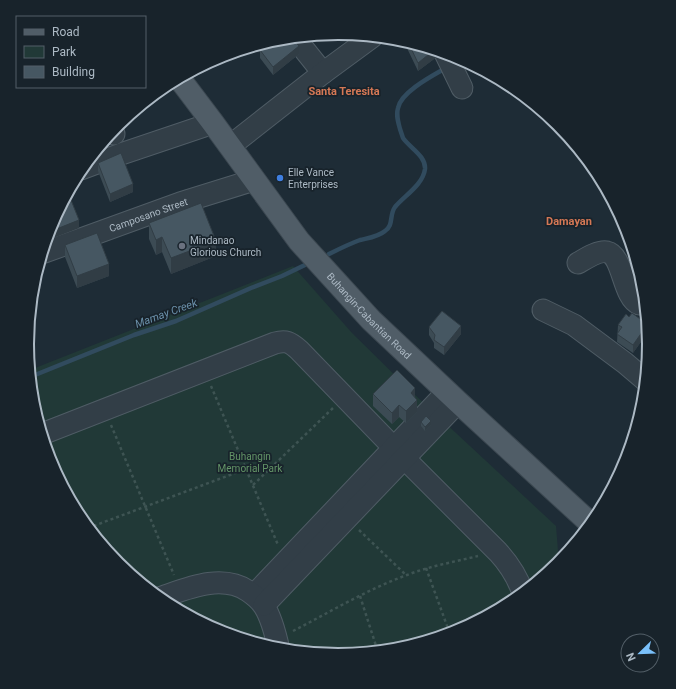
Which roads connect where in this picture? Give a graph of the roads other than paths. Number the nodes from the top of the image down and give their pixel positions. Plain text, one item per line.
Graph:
1 (366, 42) edge
2 (299, 43) edge
3 (323, 73) junction
4 (183, 83) edge
5 (213, 123) junction
6 (230, 146) junction
7 (93, 164) edge
8 (254, 180) junction
9 (49, 251) edge
10 (578, 263) dead end
11 (639, 304) edge
12 (542, 310) dead end
13 (640, 375) edge
14 (453, 397) junction
15 (47, 432) edge
16 (400, 453) junction
17 (586, 520) edge
18 (308, 548) junction
19 (521, 587) edge
20 (167, 595) edge
21 (259, 600) junction
22 (277, 643) edge

1 - 3 street
2 - 3 street
3 - 6 street
4 - 5 main road, Buhangin-Cabantian Road
5 - 6 main road, Buhangin-Cabantian Road
5 - 7 street
6 - 8 main road, Buhangin-Cabantian Road
8 - 9 street, Camposano Street
8 - 14 main road, Buhangin-Cabantian Road
10 - 11 street
12 - 13 street
14 - 16 street
14 - 17 main road, Buhangin-Cabantian Road
15 - 16 street
16 - 18 street
16 - 19 street
18 - 21 street
18 - 21 street
20 - 21 street
21 - 22 street

